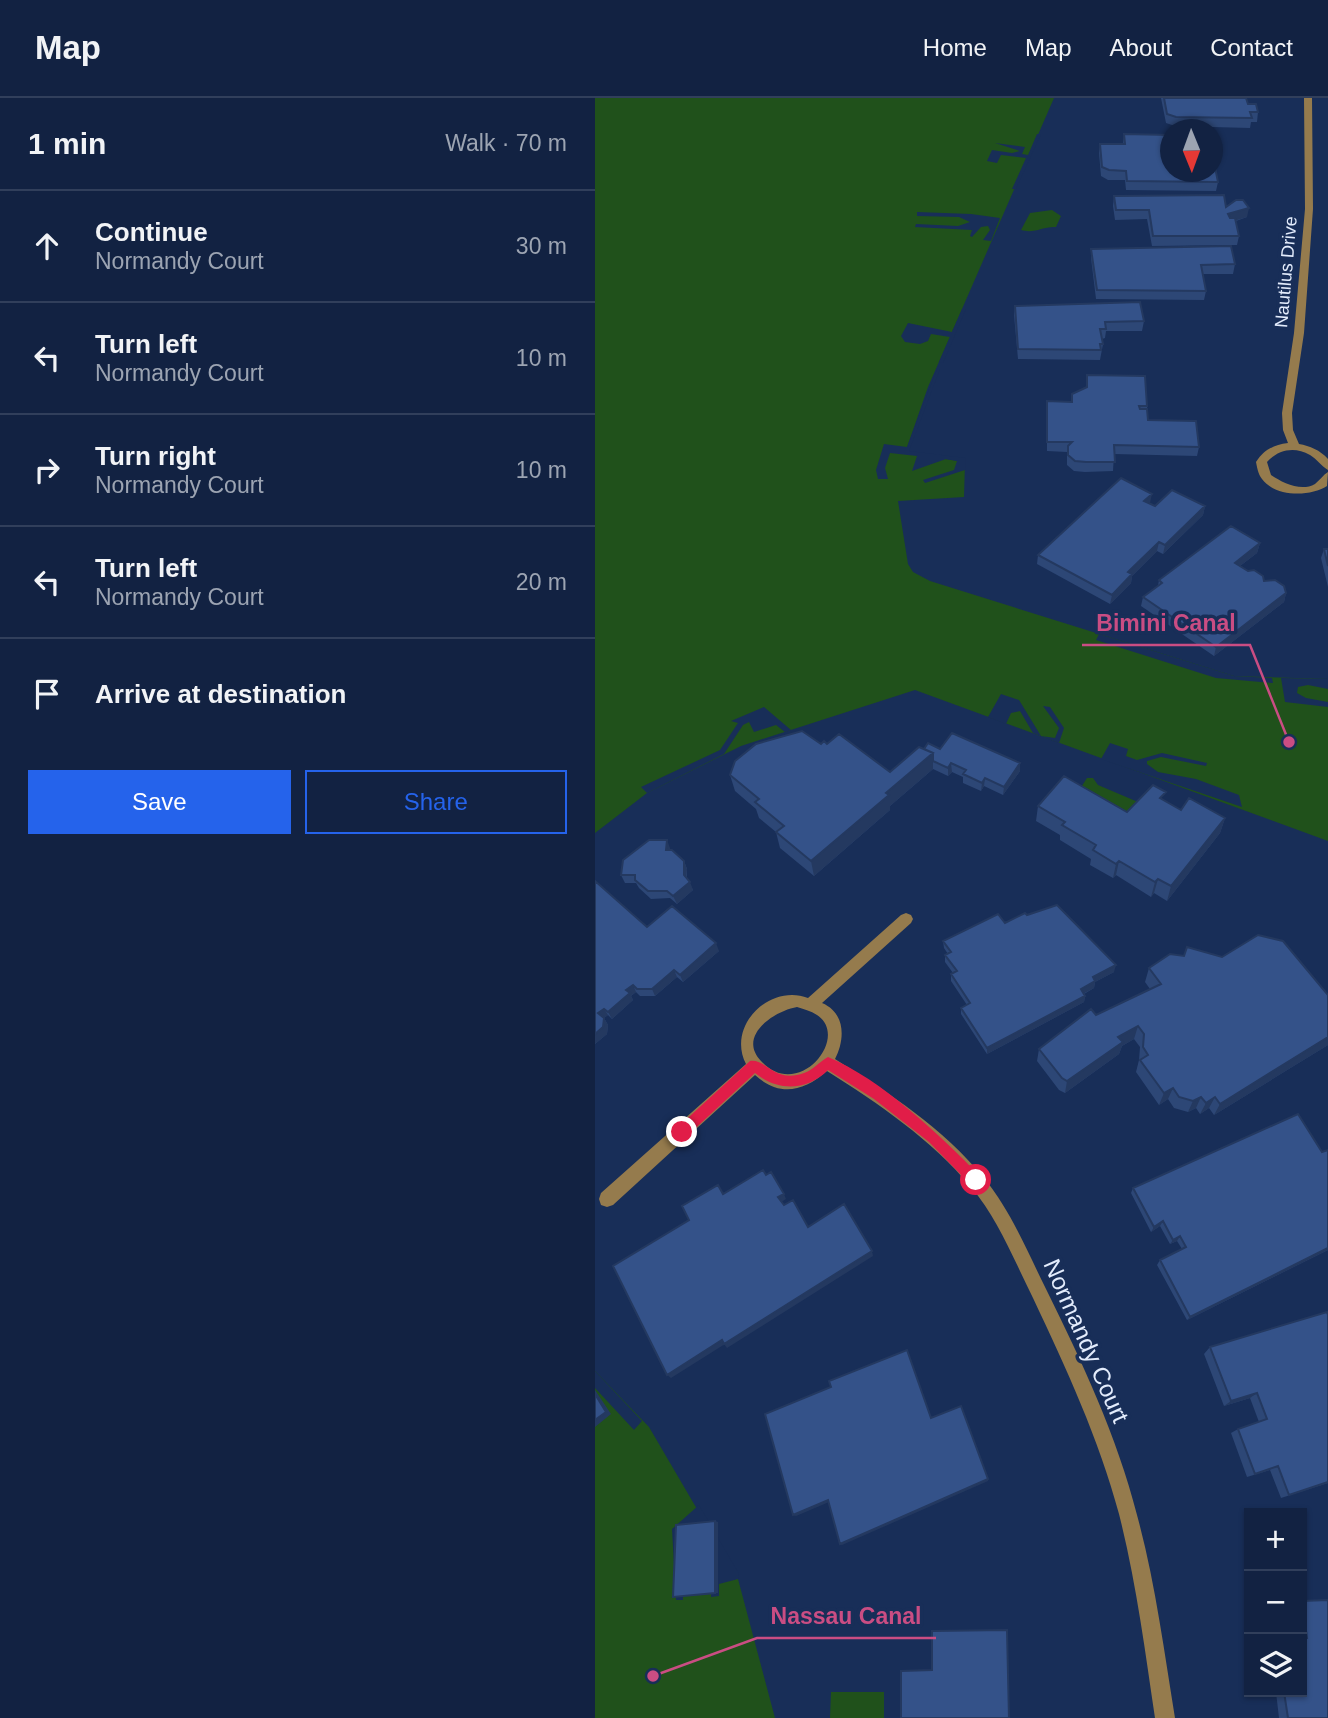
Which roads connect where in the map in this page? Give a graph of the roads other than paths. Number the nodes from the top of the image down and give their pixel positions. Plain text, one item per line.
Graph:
1 (1308, 98) edge
2 (1294, 446) junction
3 (1328, 466) edge
4 (1326, 482) edge
5 (907, 919) dead end
6 (812, 1003) junction
7 (828, 1063) junction
8 (755, 1065) junction
9 (607, 1199) dead end
10 (1165, 1718) edge

1 - 2 street, Nautilus Drive
2 - 3 street
2 - 4 street
5 - 6 street
6 - 7 street
6 - 8 street
7 - 8 street
7 - 10 street, Normandy Court
8 - 9 street

